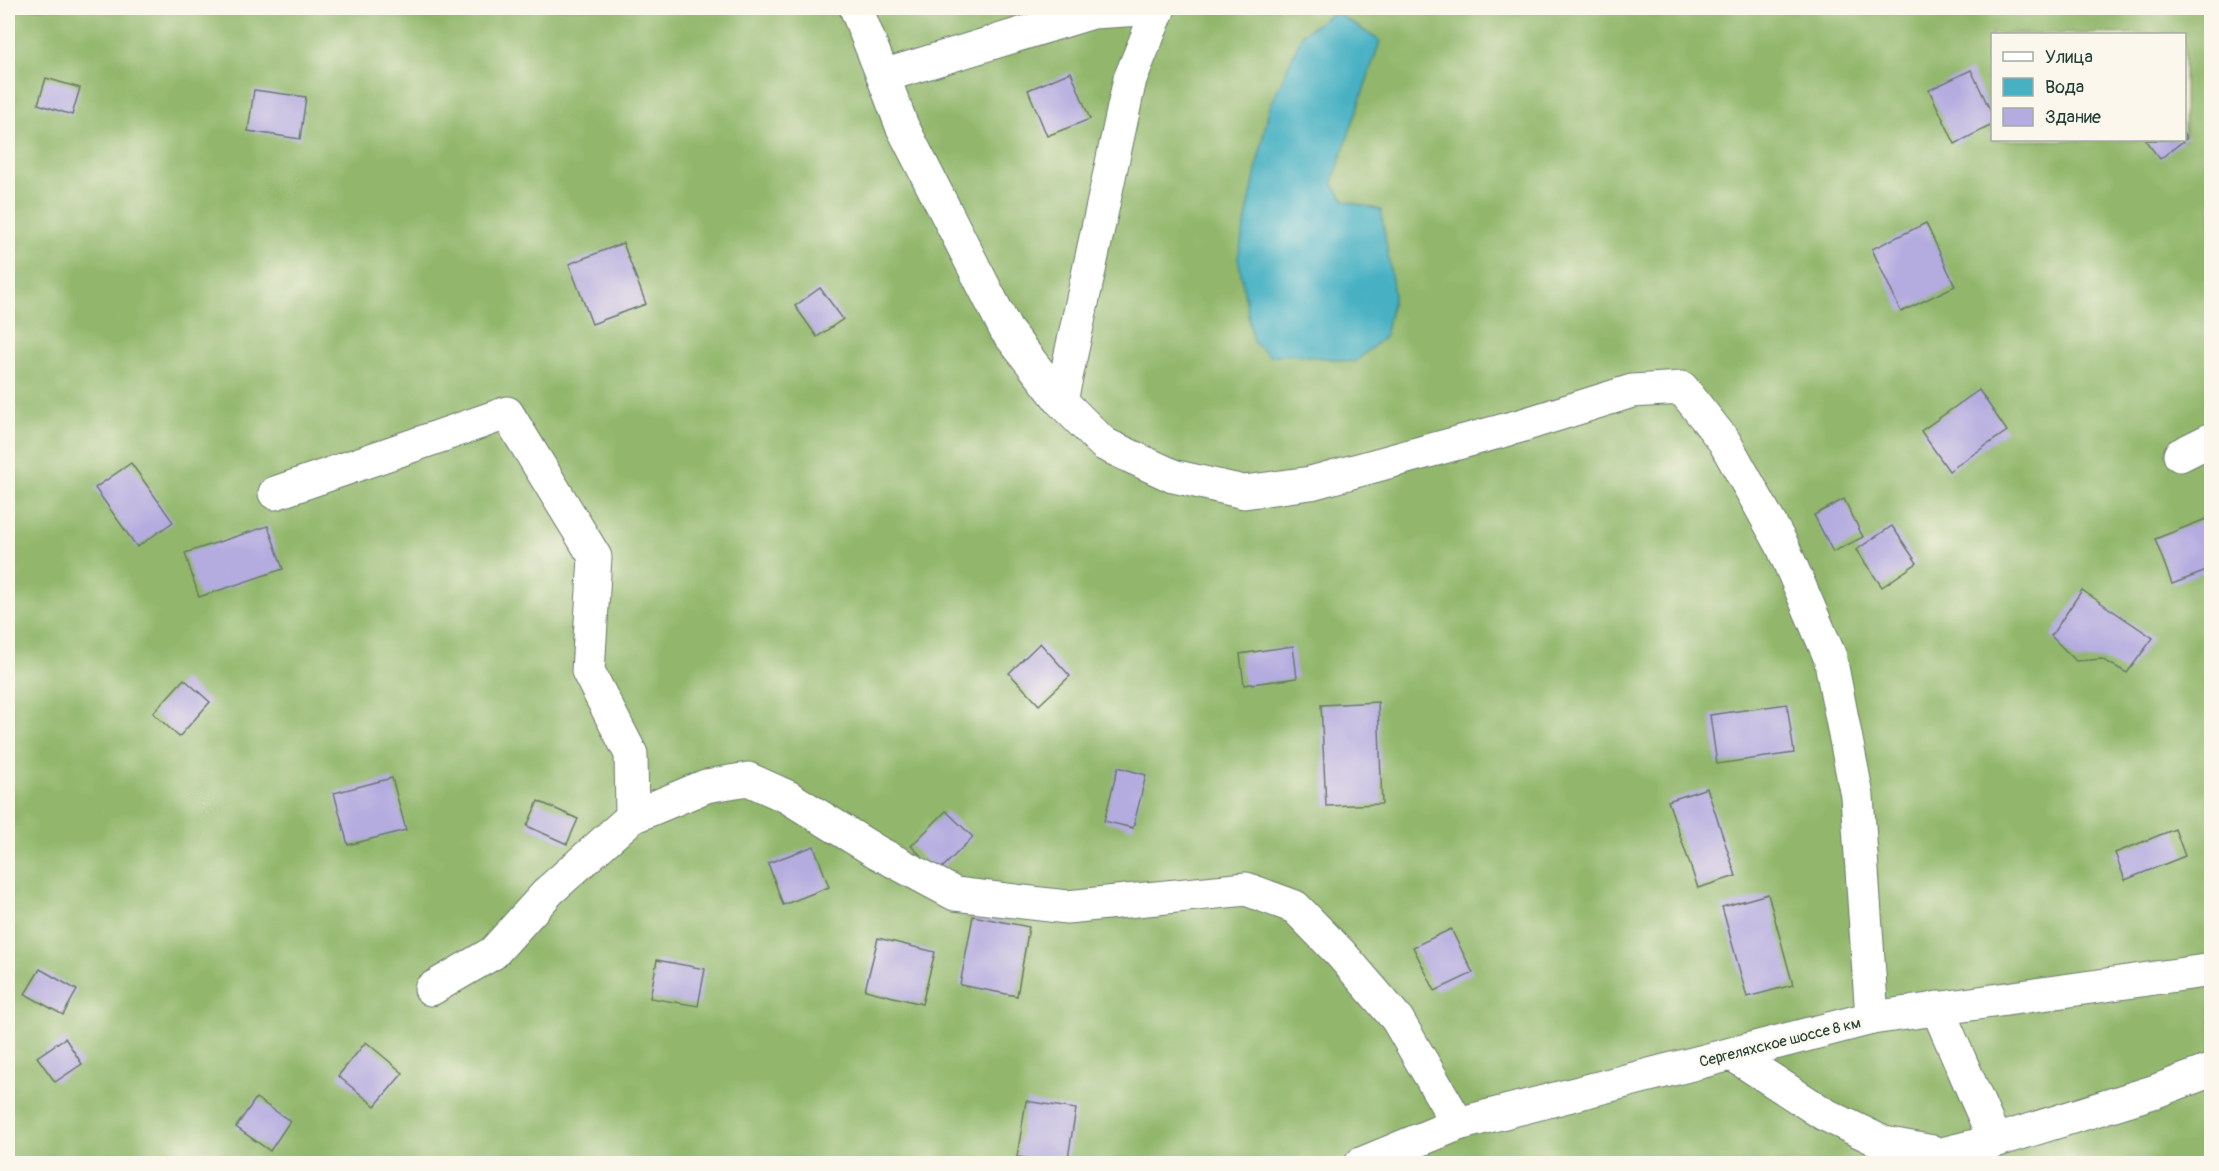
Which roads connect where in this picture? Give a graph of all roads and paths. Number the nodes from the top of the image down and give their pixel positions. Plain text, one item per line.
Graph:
1 (856, 8) edge
2 (883, 76) junction
3 (1061, 401) junction
4 (2211, 439) edge
5 (2180, 455) dead end
6 (275, 493) dead end
7 (632, 817) junction
8 (2211, 969) edge
9 (431, 989) dead end
10 (1937, 1008) junction
11 (1872, 1018) junction
12 (1732, 1054) junction
13 (2211, 1070) edge
14 (1458, 1124) junction
15 (1989, 1152) edge
16 (1940, 1153) junction
17 (1361, 1164) edge
18 (1901, 1164) edge

1 - 2 street
2 - 3 street
2 - 3 street
3 - 11 street
4 - 5 street
6 - 7 street
7 - 9 street
7 - 14 street
8 - 10 street, Сергеляхское шоссе 8 км
10 - 11 street, Сергеляхское шоссе 8 км
10 - 15 street
11 - 12 street, Сергеляхское шоссе 8 км
12 - 14 street, Сергеляхское шоссе 8 км
12 - 16 street
13 - 15 street
14 - 17 street, Сергеляхское шоссе 8 км
15 - 16 street
16 - 18 street

